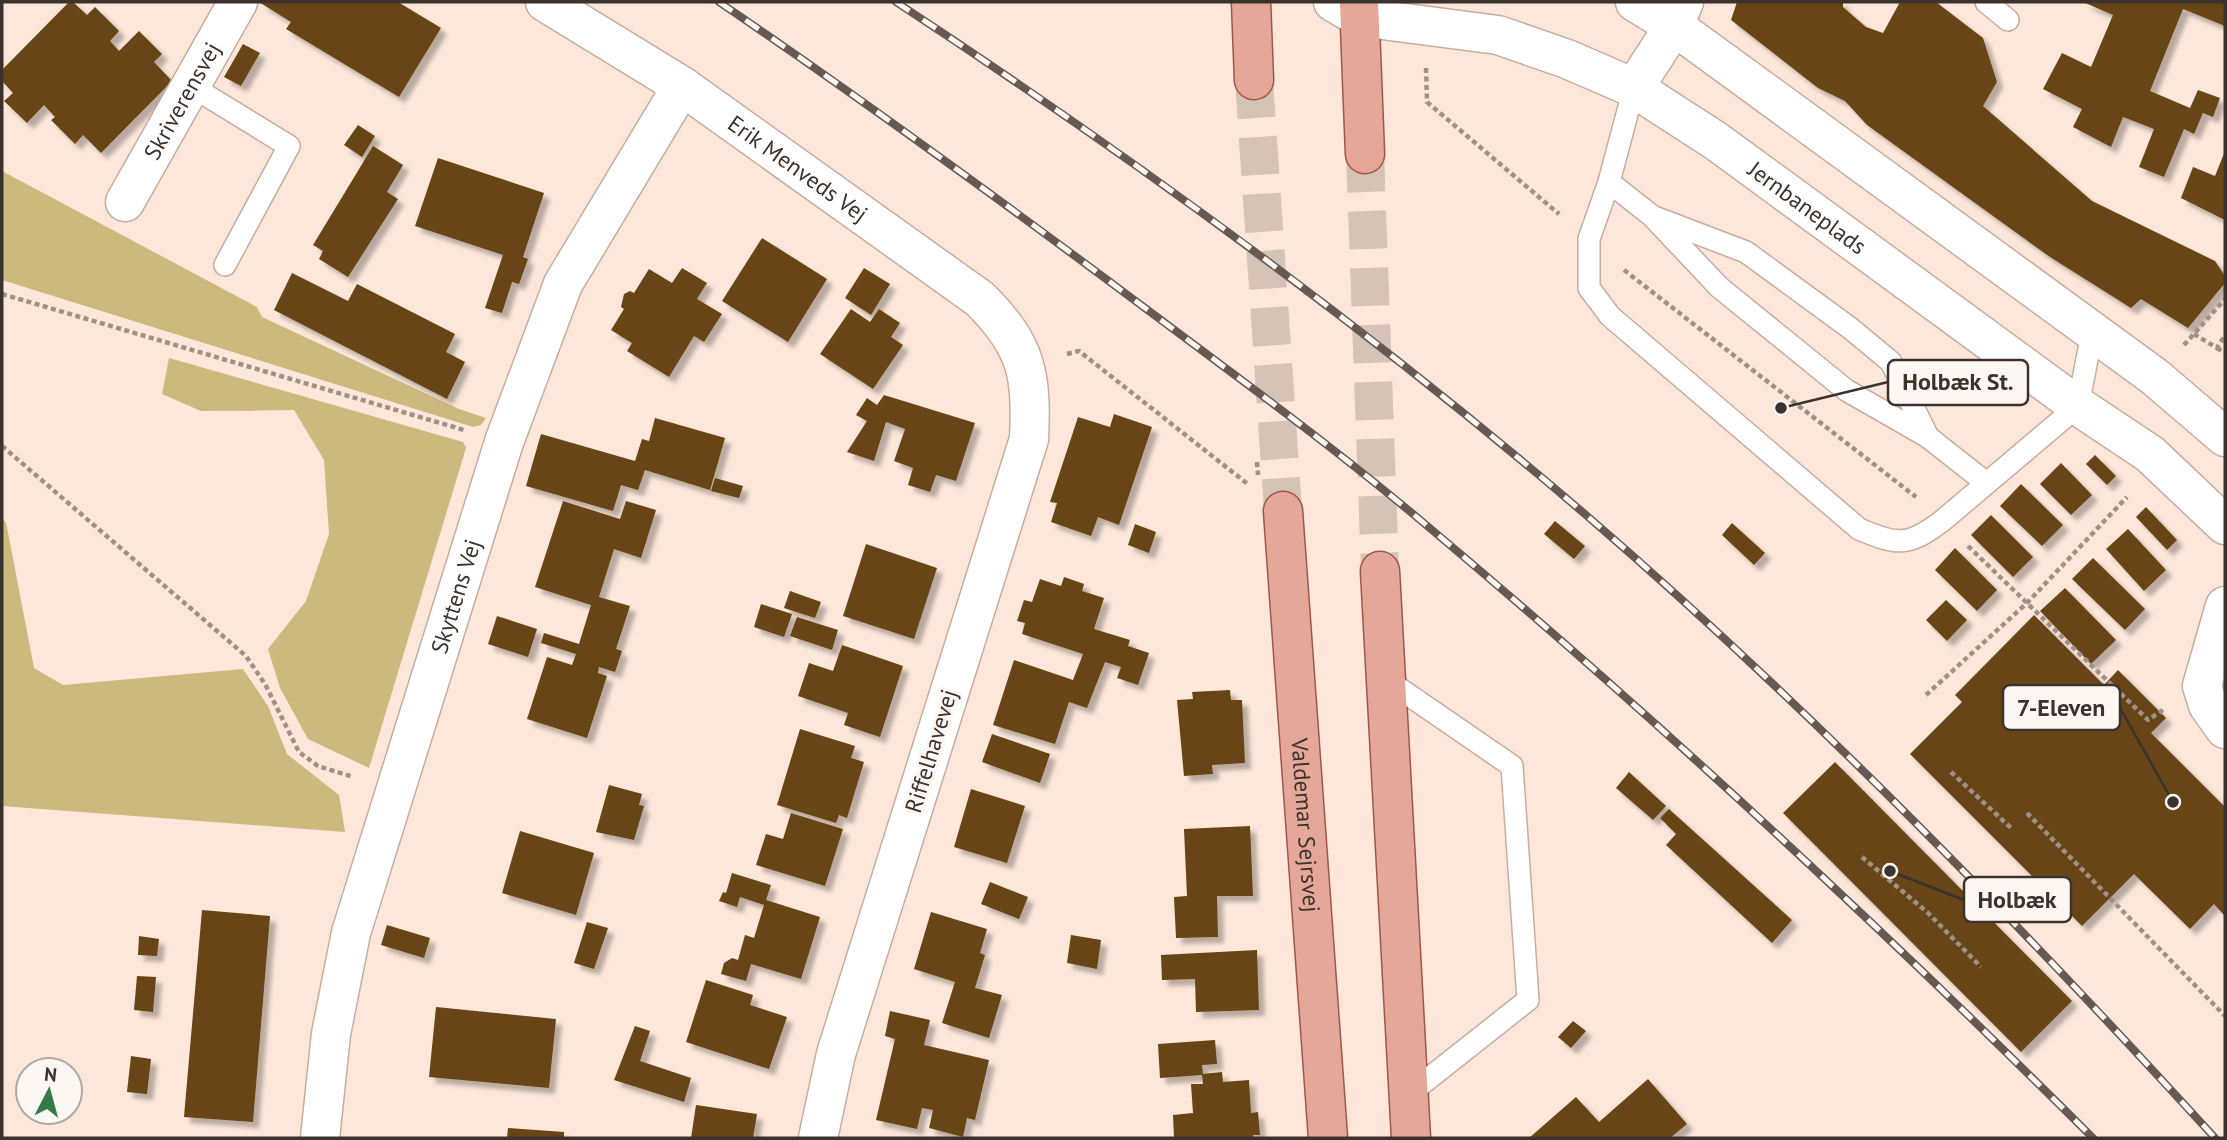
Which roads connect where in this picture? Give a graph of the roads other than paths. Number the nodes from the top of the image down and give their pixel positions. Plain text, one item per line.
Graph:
1 (238, 2) edge
2 (545, 2) edge
3 (1251, 2) edge
4 (1635, 2) edge
5 (1986, 2) edge
6 (1350, 7) edge
7 (1679, 14) edge
8 (2008, 20) dead end
9 (1254, 80) tunnel mouth
10 (191, 86) junction
11 (682, 86) junction
12 (1634, 88) junction
13 (1365, 155) tunnel mouth
14 (1609, 182) junction
15 (125, 202) dead end
16 (1652, 216) junction
17 (225, 265) dead end
18 (2092, 332) junction
19 (1026, 363) joint
20 (2078, 406) junction
21 (1928, 437) junction
22 (2225, 437) edge
23 (1985, 482) junction
24 (1283, 511) tunnel mouth
25 (2225, 525) edge
26 (1380, 570) tunnel mouth
27 (2225, 606) edge
28 (2212, 668) edge
29 (1384, 678) junction
30 (2225, 729) edge
31 (1409, 1094) junction
32 (320, 1138) edge
33 (818, 1138) edge
34 (1328, 1138) edge
35 (1411, 1138) edge

1 - 10 street, Skriverensvej
2 - 11 street, Erik Menveds Vej
3 - 9 main road
4 - 7 street
5 - 8 lane
6 - 12 street, Jernbaneplads
6 - 13 main road
7 - 12 street
7 - 18 street
10 - 15 street, Skriverensvej
10 - 17 lane
11 - 19 street, Erik Menveds Vej
11 - 32 street, Skyttens Vej
12 - 14 lane
12 - 20 street, Jernbaneplads
14 - 16 lane
14 - 23 lane
16 - 21 lane
16 - 21 lane
18 - 20 lane
18 - 22 street
19 - 33 street, Riffelhavevej
20 - 23 lane
20 - 25 street, Jernbaneplads
21 - 23 lane
24 - 34 main road, Valdemar Sejrsvej
26 - 29 main road
27 - 28 street
28 - 30 street
29 - 31 main road
29 - 31 lane
31 - 35 main road

